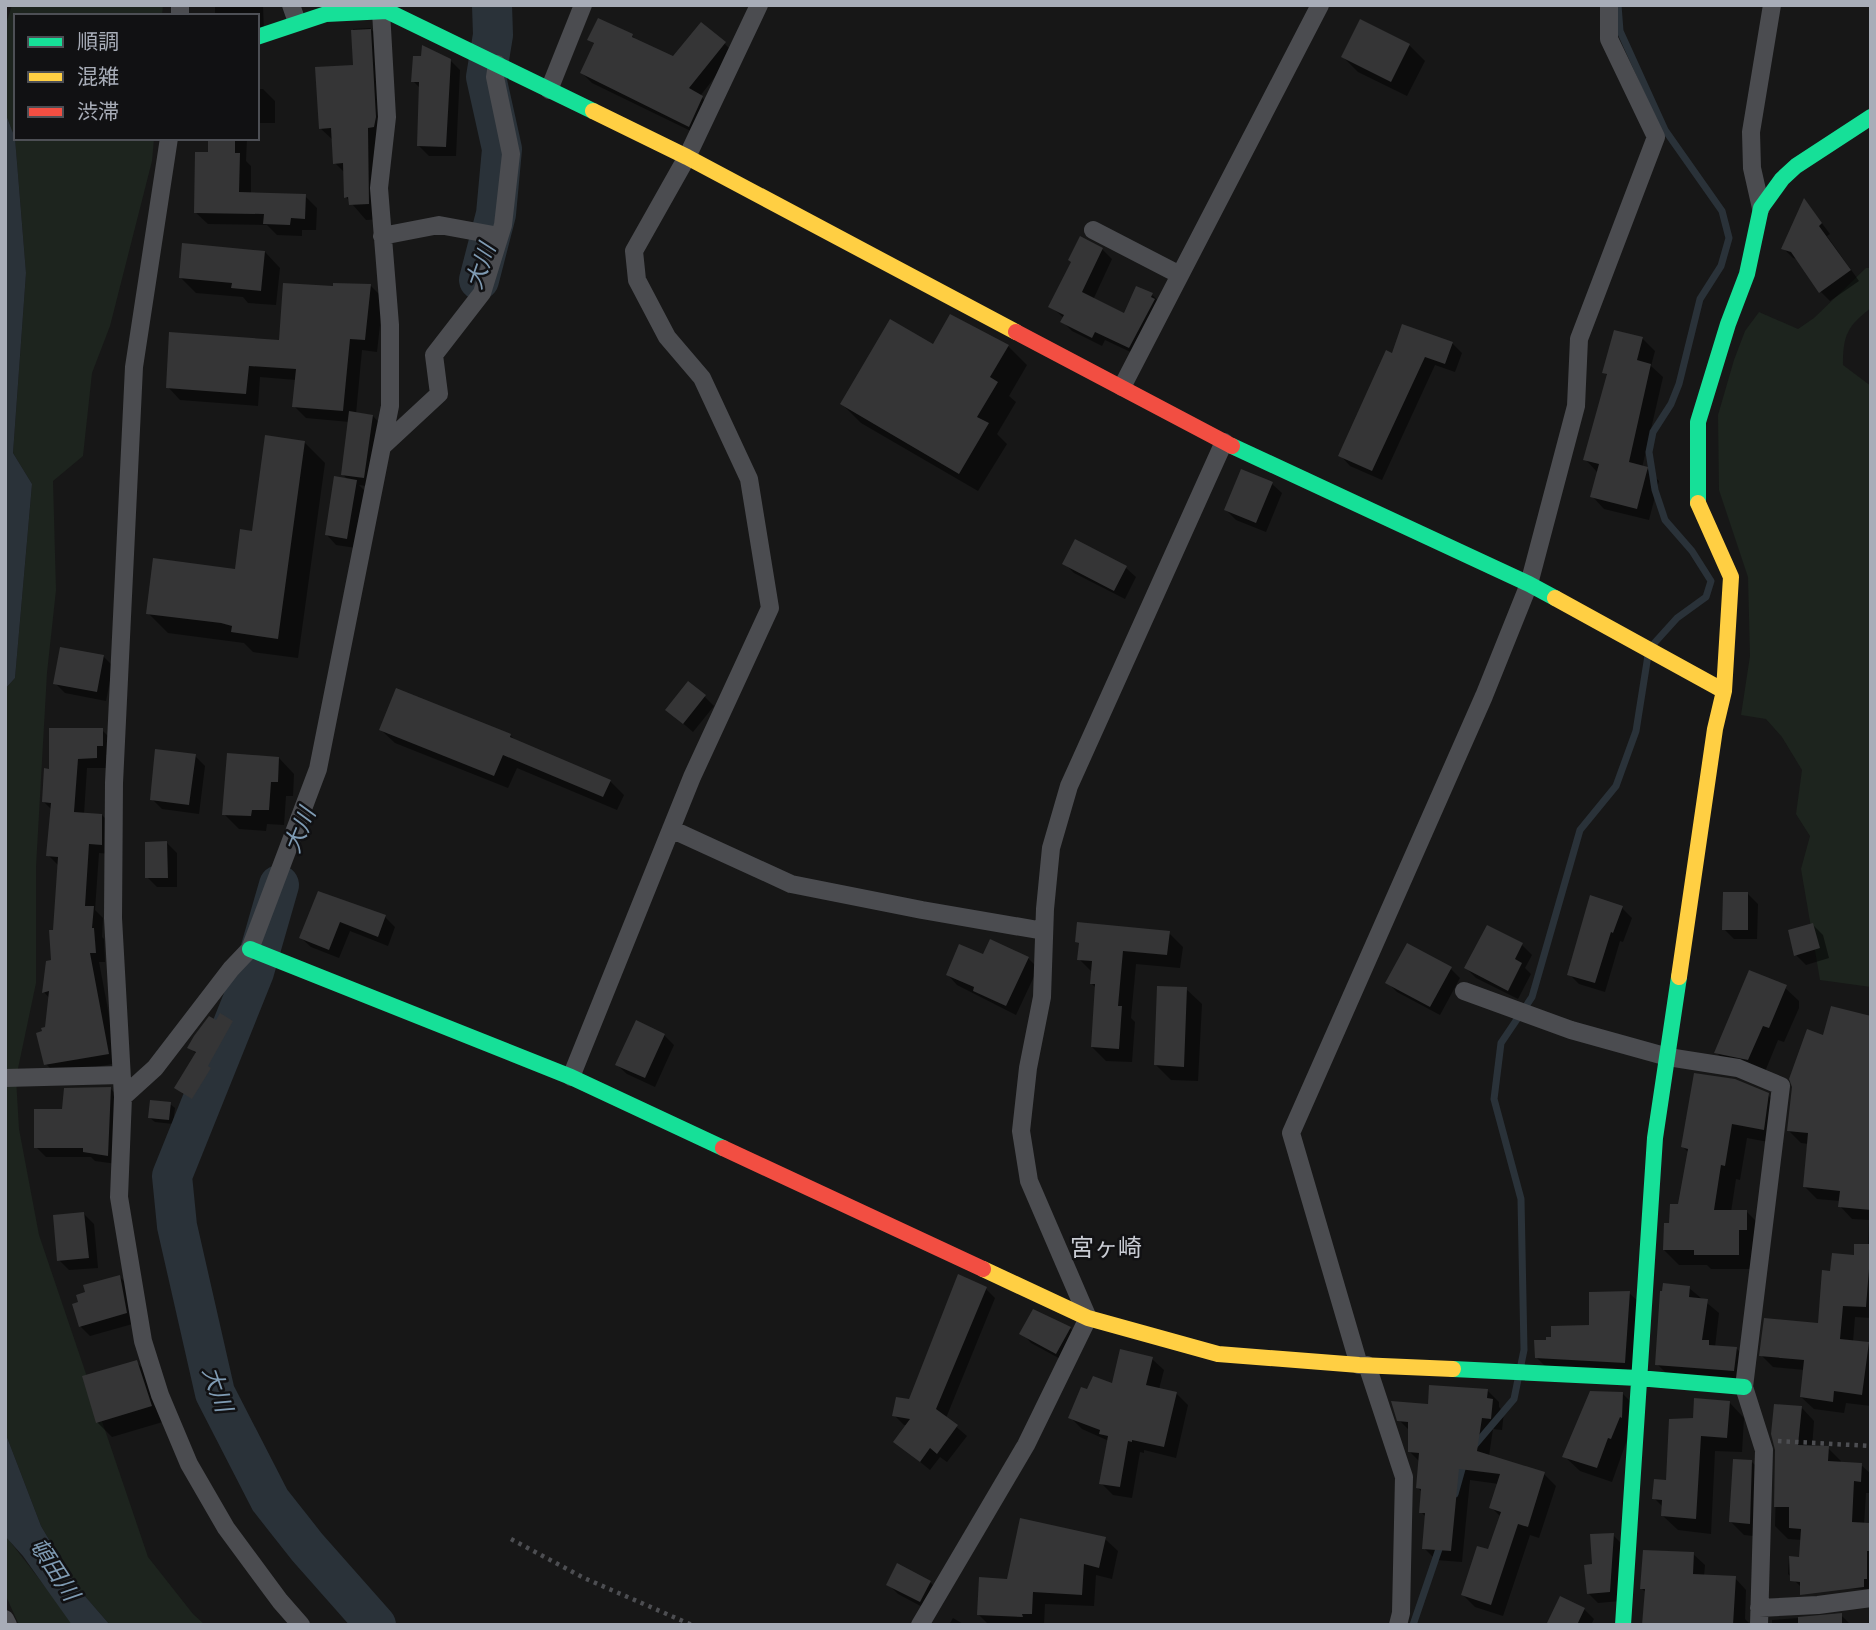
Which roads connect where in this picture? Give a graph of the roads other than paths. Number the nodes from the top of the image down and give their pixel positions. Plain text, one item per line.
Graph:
1 (583, 5) edge
2 (759, 5) edge
3 (1320, 5) edge
4 (1609, 5) edge
5 (1772, 5) edge
6 (385, 9) edge
7 (294, 14) edge
8 (259, 36) edge
9 (497, 64) junction
10 (549, 90) junction
11 (1871, 117) edge
12 (169, 140) edge
13 (687, 158) junction
14 (1761, 208) junction
15 (1093, 230) dead end
16 (382, 236) junction
17 (499, 236) junction
18 (1180, 275) junction
19 (1122, 387) junction
20 (1224, 442) junction
21 (384, 445) junction
22 (1529, 584) junction
23 (1724, 691) junction
24 (671, 829) junction
25 (1044, 931) junction
26 (250, 949) junction
27 (1464, 990) dead end
28 (1668, 1058) junction
29 (121, 1075) junction
30 (571, 1077) junction
31 (11, 1078) edge
32 (123, 1097) junction
33 (1088, 1318) junction
34 (1363, 1365) junction
35 (1638, 1378) junction
36 (1744, 1387) junction
37 (1871, 1598) edge
38 (1759, 1616) edge
39 (5, 1619) edge
40 (8, 1625) edge
41 (301, 1625) edge
42 (920, 1625) edge
43 (1398, 1625) edge
44 (1623, 1625) edge

1 - 10 street
2 - 13 street
3 - 18 street
4 - 22 street
5 - 14 street
6 - 7 street
6 - 9 street
6 - 16 street
7 - 8 street
9 - 10 street
9 - 17 street
10 - 13 street
11 - 14 street
12 - 29 street
13 - 19 street
13 - 24 street
14 - 23 street
15 - 18 street
16 - 17 street
16 - 21 street
17 - 21 street
18 - 19 street
19 - 20 street
20 - 22 street
20 - 25 street
21 - 26 street
22 - 23 street
22 - 34 street
23 - 28 street
24 - 25 street
24 - 30 street
25 - 33 street
26 - 30 street
26 - 32 street
27 - 28 street
28 - 35 street
28 - 36 street
29 - 31 street
29 - 32 street
30 - 33 street
32 - 41 street
33 - 34 street
33 - 42 street
34 - 35 street
34 - 43 street
35 - 36 street
35 - 44 street
36 - 38 street
37 - 38 street
39 - 40 street

